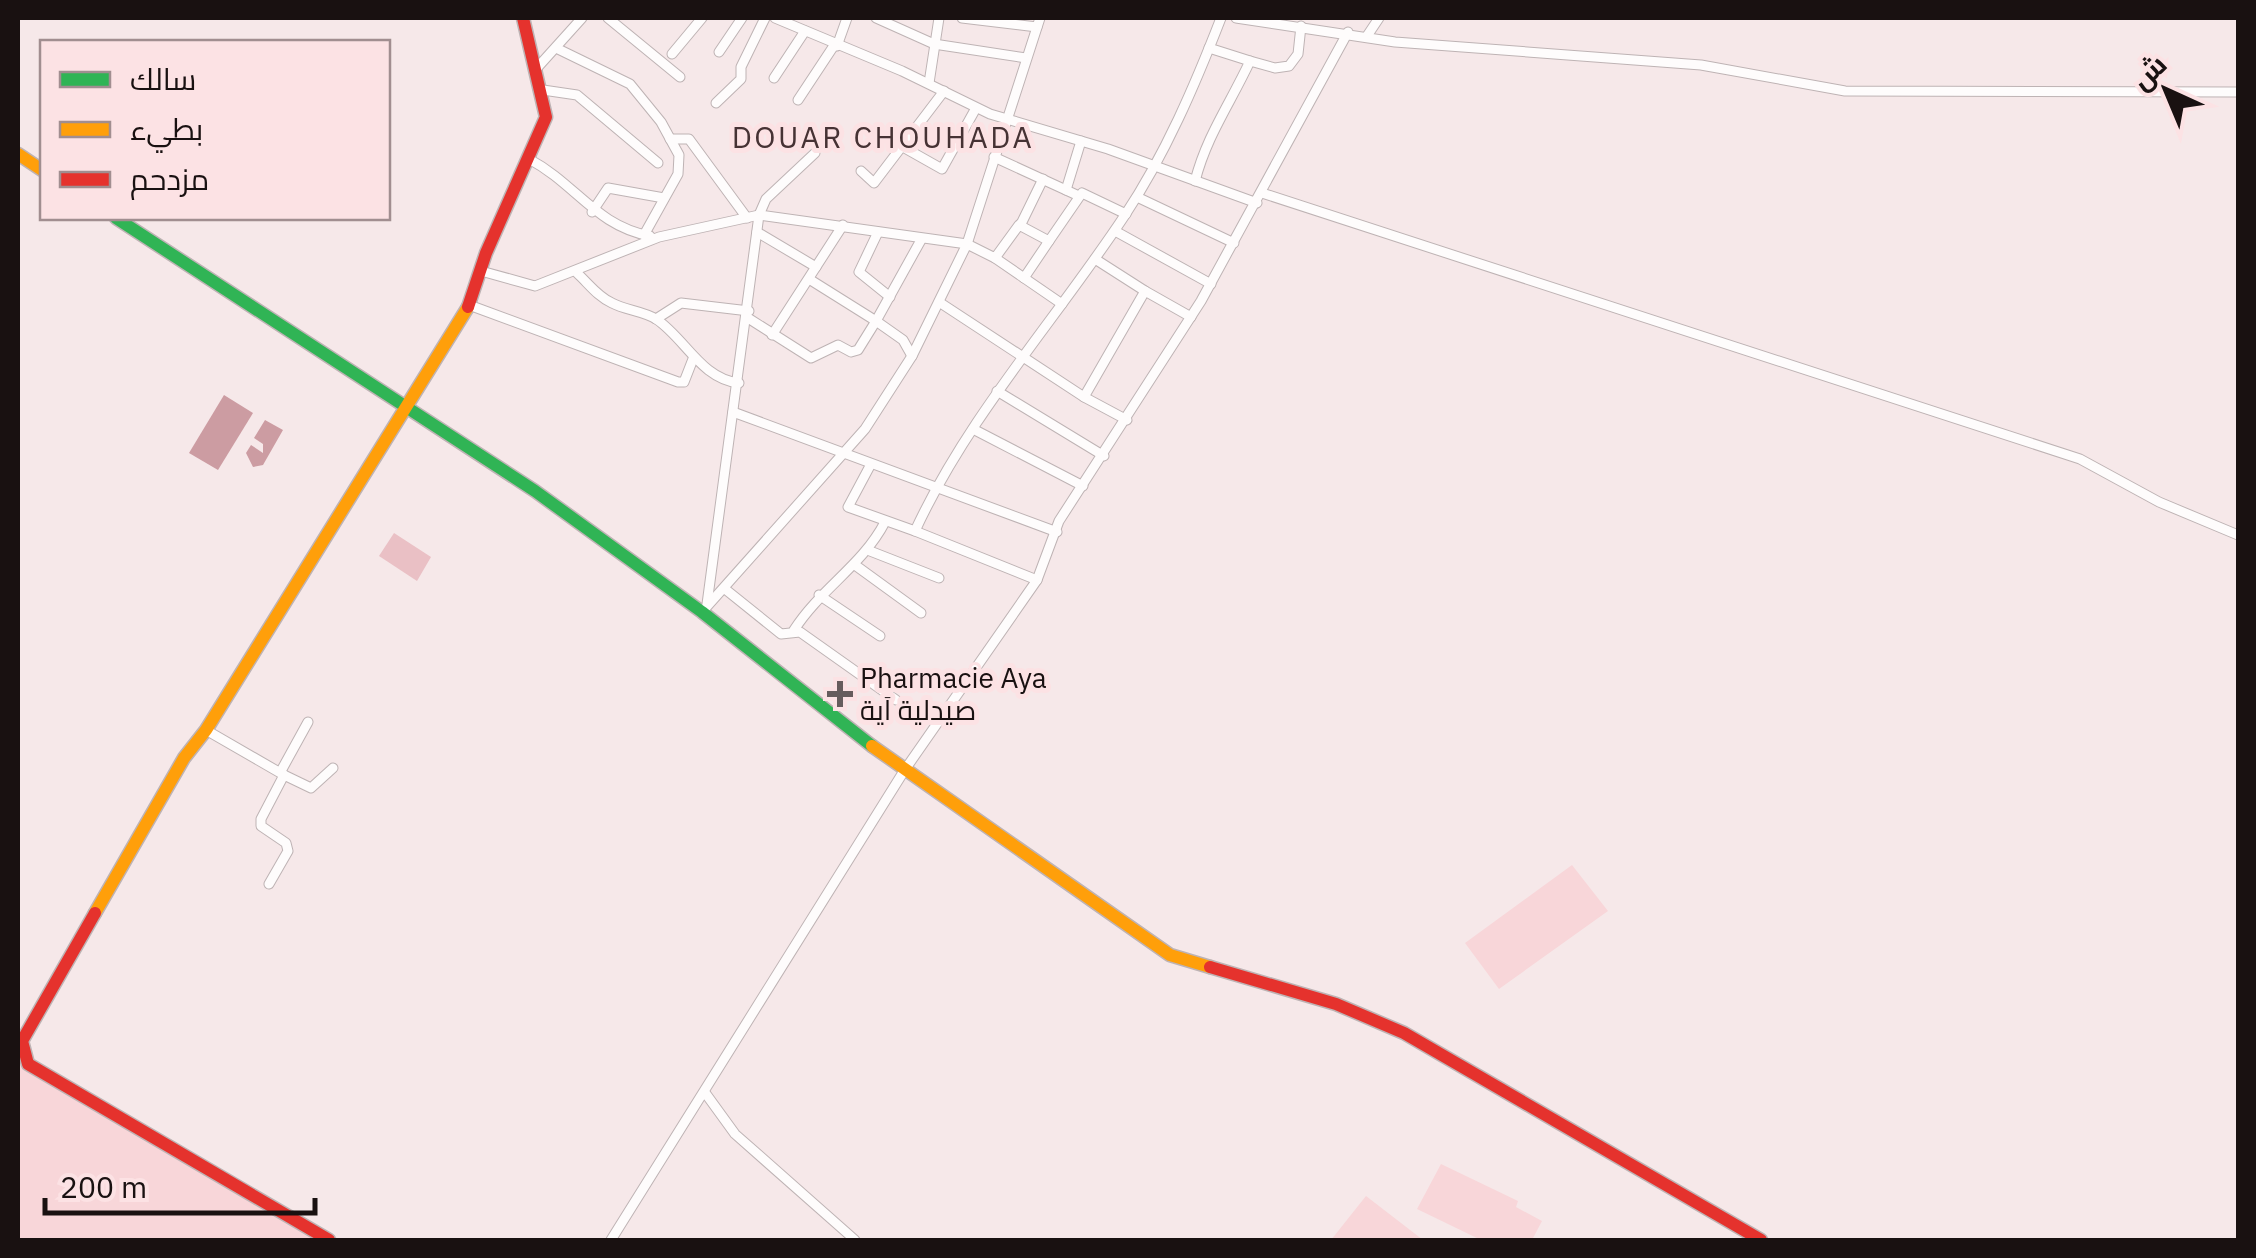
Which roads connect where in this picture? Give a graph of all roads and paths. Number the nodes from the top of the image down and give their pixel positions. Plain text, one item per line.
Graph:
1 (522, 18) edge
2 (582, 18) edge
3 (608, 18) edge
4 (702, 18) edge
5 (742, 18) edge
6 (765, 18) edge
7 (775, 18) edge
8 (847, 18) edge
9 (876, 18) edge
10 (939, 18) edge
11 (962, 18) edge
12 (1221, 18) edge
13 (1236, 18) edge
14 (1379, 18) edge
15 (995, 20) edge
16 (794, 21) edge
17 (1038, 22) edge
18 (1301, 26) junction
19 (804, 31) junction
20 (1348, 32) junction
21 (991, 36) dead end
22 (1367, 36) junction
23 (934, 44) junction
24 (836, 45) junction
25 (556, 48) junction
26 (1209, 48) junction
27 (719, 52) dead end
28 (672, 54) dead end
29 (1026, 58) junction
30 (1250, 61) junction
31 (536, 70) junction
32 (680, 76) dead end
33 (774, 78) dead end
34 (929, 84) junction
35 (543, 90) junction
36 (944, 91) junction
37 (2238, 92) edge
38 (798, 100) dead end
39 (716, 103) dead end
40 (976, 108) junction
41 (1008, 118) junction
42 (670, 139) junction
43 (1081, 140) junction
44 (903, 147) junction
45 (815, 152) dead end
46 (18, 154) edge
47 (994, 157) junction
48 (529, 159) junction
49 (658, 163) dead end
50 (1155, 168) junction
51 (40, 169) edge
52 (861, 172) dead end
53 (1043, 179) junction
54 (1195, 182) junction
55 (1066, 190) junction
56 (1078, 196) junction
57 (1137, 197) junction
58 (664, 198) junction
59 (1260, 198) junction
60 (592, 212) junction
61 (759, 214) junction
62 (1126, 214) junction
63 (747, 218) junction
64 (119, 220) edge
65 (1021, 224) junction
66 (843, 225) junction
67 (1115, 231) junction
68 (757, 232) junction
69 (878, 232) junction
70 (644, 235) junction
71 (659, 236) junction
72 (922, 240) junction
73 (1049, 241) junction
74 (1234, 243) junction
75 (968, 244) junction
76 (995, 258) junction
77 (1095, 258) junction
78 (816, 266) junction
79 (481, 271) junction
80 (577, 272) junction
81 (1024, 278) junction
82 (808, 279) junction
83 (1211, 284) junction
84 (1145, 290) junction
85 (890, 297) junction
86 (939, 302) junction
87 (1062, 304) junction
88 (469, 305) junction
89 (749, 314) junction
90 (1192, 317) junction
91 (656, 319) junction
92 (876, 321) junction
93 (772, 335) junction
94 (912, 356) junction
95 (1024, 358) junction
96 (693, 360) junction
97 (739, 383) junction
98 (997, 391) junction
99 (1084, 398) junction
100 (407, 405) junction
101 (733, 412) junction
102 (1127, 420) junction
103 (974, 429) junction
104 (843, 454) junction
105 (1104, 456) junction
106 (871, 464) junction
107 (1083, 486) junction
108 (935, 488) junction
109 (885, 522) junction
110 (915, 532) junction
111 (1057, 532) junction
112 (2238, 534) edge
113 (870, 551) junction
114 (854, 564) junction
115 (939, 578) dead end
116 (1037, 580) junction
117 (725, 589) junction
118 (819, 595) junction
119 (704, 608) junction
120 (921, 613) dead end
121 (794, 630) junction
122 (880, 636) dead end
123 (896, 700) dead end
124 (308, 722) dead end
125 (206, 730) junction
126 (333, 768) dead end
127 (904, 771) junction
128 (282, 773) junction
129 (269, 884) dead end
130 (706, 1094) junction
131 (328, 1240) edge
132 (611, 1240) edge
133 (855, 1240) edge
134 (1761, 1240) edge

1 - 31 street
2 - 25 street
3 - 32 street
4 - 28 street
5 - 27 street
6 - 39 street
7 - 16 street
8 - 24 street
9 - 23 street
10 - 23 street
11 - 15 street
12 - 26 street
13 - 18 street
14 - 22 street
15 - 17 street
15 - 21 street
16 - 19 street
17 - 29 street
18 - 20 street
18 - 30 street
19 - 24 street
19 - 33 street
20 - 22 street
20 - 59 street
22 - 37 street
23 - 29 street
23 - 34 street
24 - 34 street
24 - 38 street
25 - 31 street
25 - 42 street
26 - 30 street
26 - 50 street
29 - 41 street
30 - 54 street
31 - 35 street
34 - 36 street
35 - 48 street
35 - 49 street
36 - 40 street
36 - 44 street
40 - 41 street
40 - 44 street
41 - 43 street
41 - 47 street
42 - 58 street
42 - 63 street
43 - 50 street
43 - 55 street
44 - 52 street
45 - 61 street
46 - 51 street
47 - 53 street
47 - 75 street
48 - 60 street
48 - 79 street
50 - 54 street
50 - 57 street
53 - 55 street
53 - 65 street
54 - 59 street
55 - 56 street
56 - 62 street
56 - 73 street
57 - 62 street
57 - 74 street
58 - 60 street
58 - 70 street
59 - 74 street
59 - 112 street
60 - 70 street
61 - 63 street
61 - 66 street
61 - 68 street
62 - 67 street
63 - 71 street
64 - 100 street
65 - 73 street
65 - 76 street
66 - 69 street
66 - 78 street
67 - 77 street
67 - 83 street
68 - 78 street
68 - 89 street
69 - 72 street
69 - 85 street
70 - 71 street
71 - 80 street
72 - 75 street
72 - 85 street
73 - 81 street
74 - 83 street
75 - 76 street
75 - 86 street
76 - 81 street
77 - 84 street
77 - 87 street
78 - 82 street
79 - 80 street
79 - 88 street
80 - 91 street
81 - 87 street
82 - 92 street
82 - 93 street
83 - 90 street
84 - 90 street
84 - 99 street
85 - 92 street
86 - 94 street
86 - 95 street
87 - 95 street
88 - 96 street
88 - 100 street
89 - 91 street
89 - 93 street
89 - 97 street
90 - 102 street
91 - 96 street
92 - 93 street
92 - 94 street
94 - 104 street
95 - 98 street
95 - 99 street
96 - 97 street
97 - 101 street
98 - 103 street
98 - 105 street
99 - 102 street
100 - 119 street
100 - 125 street
101 - 104 street
101 - 119 street
102 - 105 street
103 - 107 street
103 - 108 street
104 - 106 street
104 - 117 street
105 - 107 street
106 - 108 street
106 - 109 street
107 - 111 street
108 - 110 street
108 - 111 street
109 - 110 street
109 - 113 street
110 - 116 street
111 - 116 street
113 - 114 street
113 - 115 street
114 - 118 street
114 - 120 street
116 - 127 street
117 - 119 street
117 - 121 street
118 - 121 street
118 - 122 street
119 - 127 street
121 - 123 street
124 - 128 street
125 - 128 street
125 - 131 street
126 - 128 street
127 - 130 street
127 - 134 street
128 - 129 street
130 - 132 street
130 - 133 street

